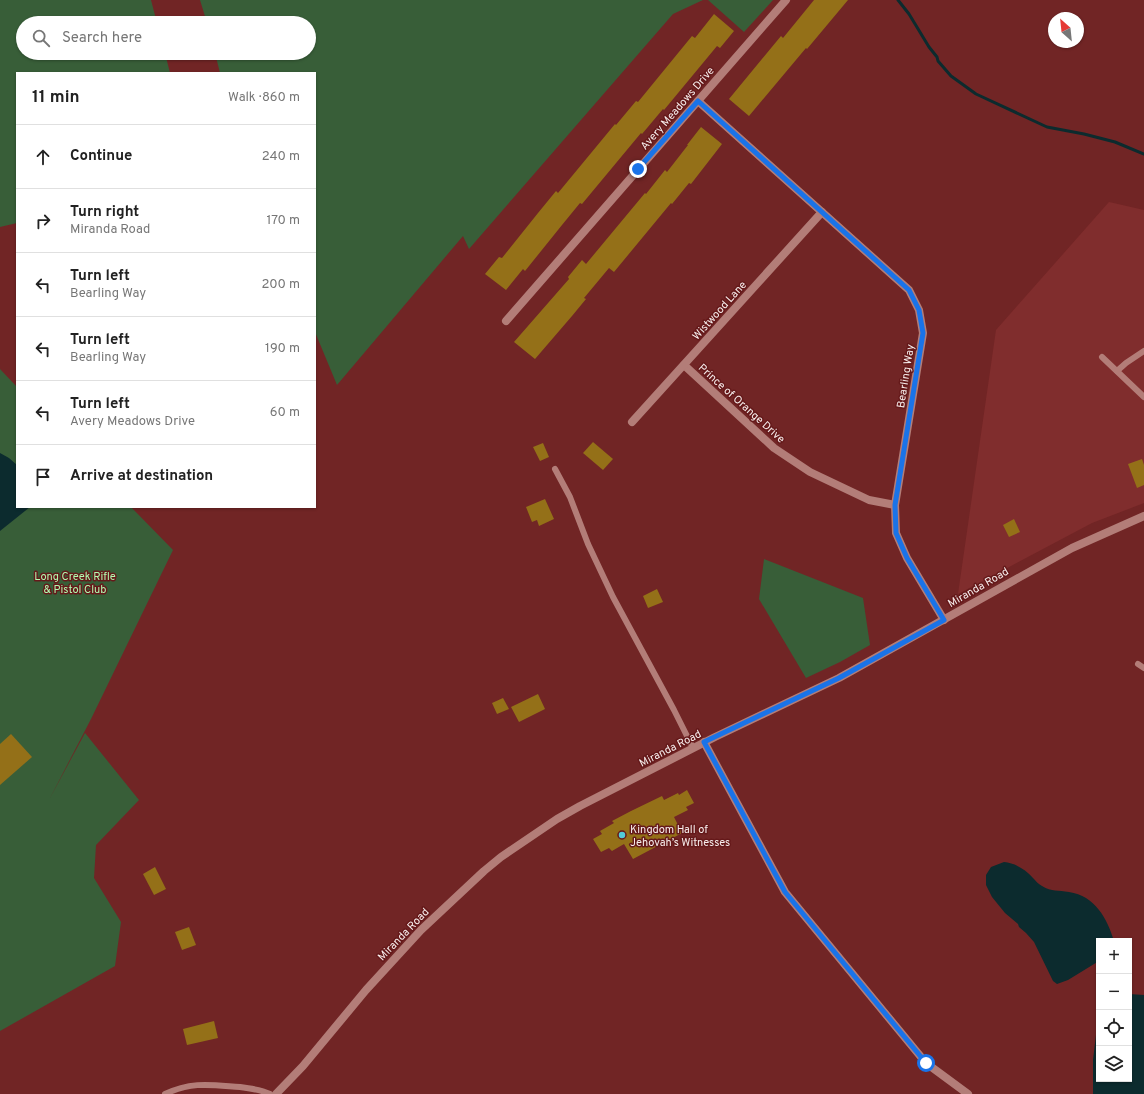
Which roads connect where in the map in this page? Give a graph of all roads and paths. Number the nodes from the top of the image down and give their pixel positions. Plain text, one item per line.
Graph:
1 (786, 0) edge
2 (698, 101) junction
3 (822, 212) junction
4 (506, 321) dead end
5 (1144, 351) edge
6 (1102, 357) dead end
7 (684, 365) junction
8 (1117, 371) junction
9 (1144, 397) edge
10 (632, 422) dead end
11 (555, 469) dead end
12 (895, 505) junction
13 (1144, 516) edge
14 (944, 620) junction
15 (1138, 664) dead end
16 (1144, 668) edge
17 (704, 742) junction
18 (693, 748) junction
19 (165, 1094) edge
20 (270, 1094) edge
21 (276, 1094) edge
22 (968, 1094) edge

1 - 2 street, Avery Meadows Drive
2 - 3 street, Bearling Way
2 - 4 street, Avery Meadows Drive
3 - 7 street, Wistwood Lane
3 - 12 street, Bearling Way
5 - 8 lane
6 - 8 lane
7 - 10 street, Wistwood Lane
7 - 12 street, Prince of Orange Drive
8 - 9 lane
11 - 18 lane
12 - 14 street, Bearling Way
13 - 14 street, Miranda Road
14 - 17 street, Miranda Road
15 - 16 lane
17 - 18 street, Miranda Road
17 - 22 street
18 - 21 street, Miranda Road
19 - 20 lane

